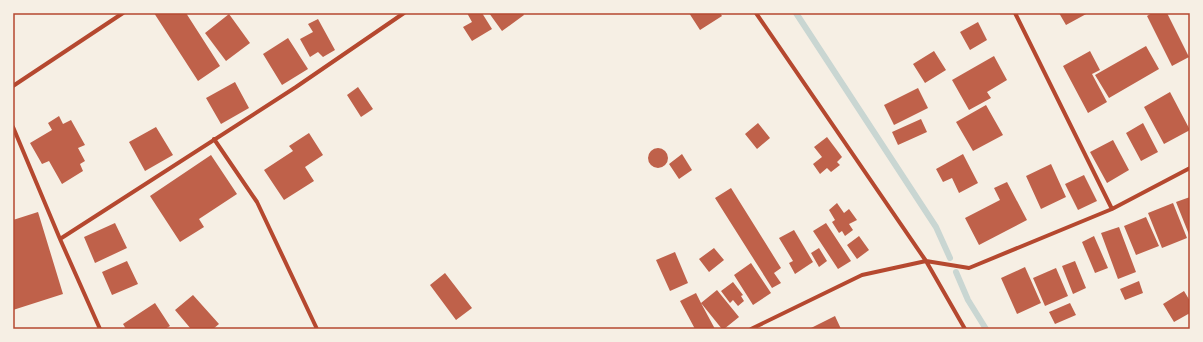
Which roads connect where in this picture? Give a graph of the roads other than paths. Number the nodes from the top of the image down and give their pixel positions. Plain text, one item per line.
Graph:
1 (123, 13) edge
2 (404, 13) edge
3 (756, 13) edge
4 (1015, 13) edge
5 (13, 86) edge
6 (13, 127) edge
7 (214, 139) junction
8 (1190, 168) edge
9 (1112, 209) junction
10 (60, 239) junction
11 (926, 261) junction
12 (100, 329) edge
13 (317, 329) edge
14 (751, 329) edge
15 (965, 329) edge

1 - 5 street
2 - 7 street
3 - 11 street
4 - 9 street
6 - 10 street
7 - 10 street
7 - 13 street
8 - 9 street
9 - 11 street
10 - 12 street
11 - 14 street
11 - 15 street

